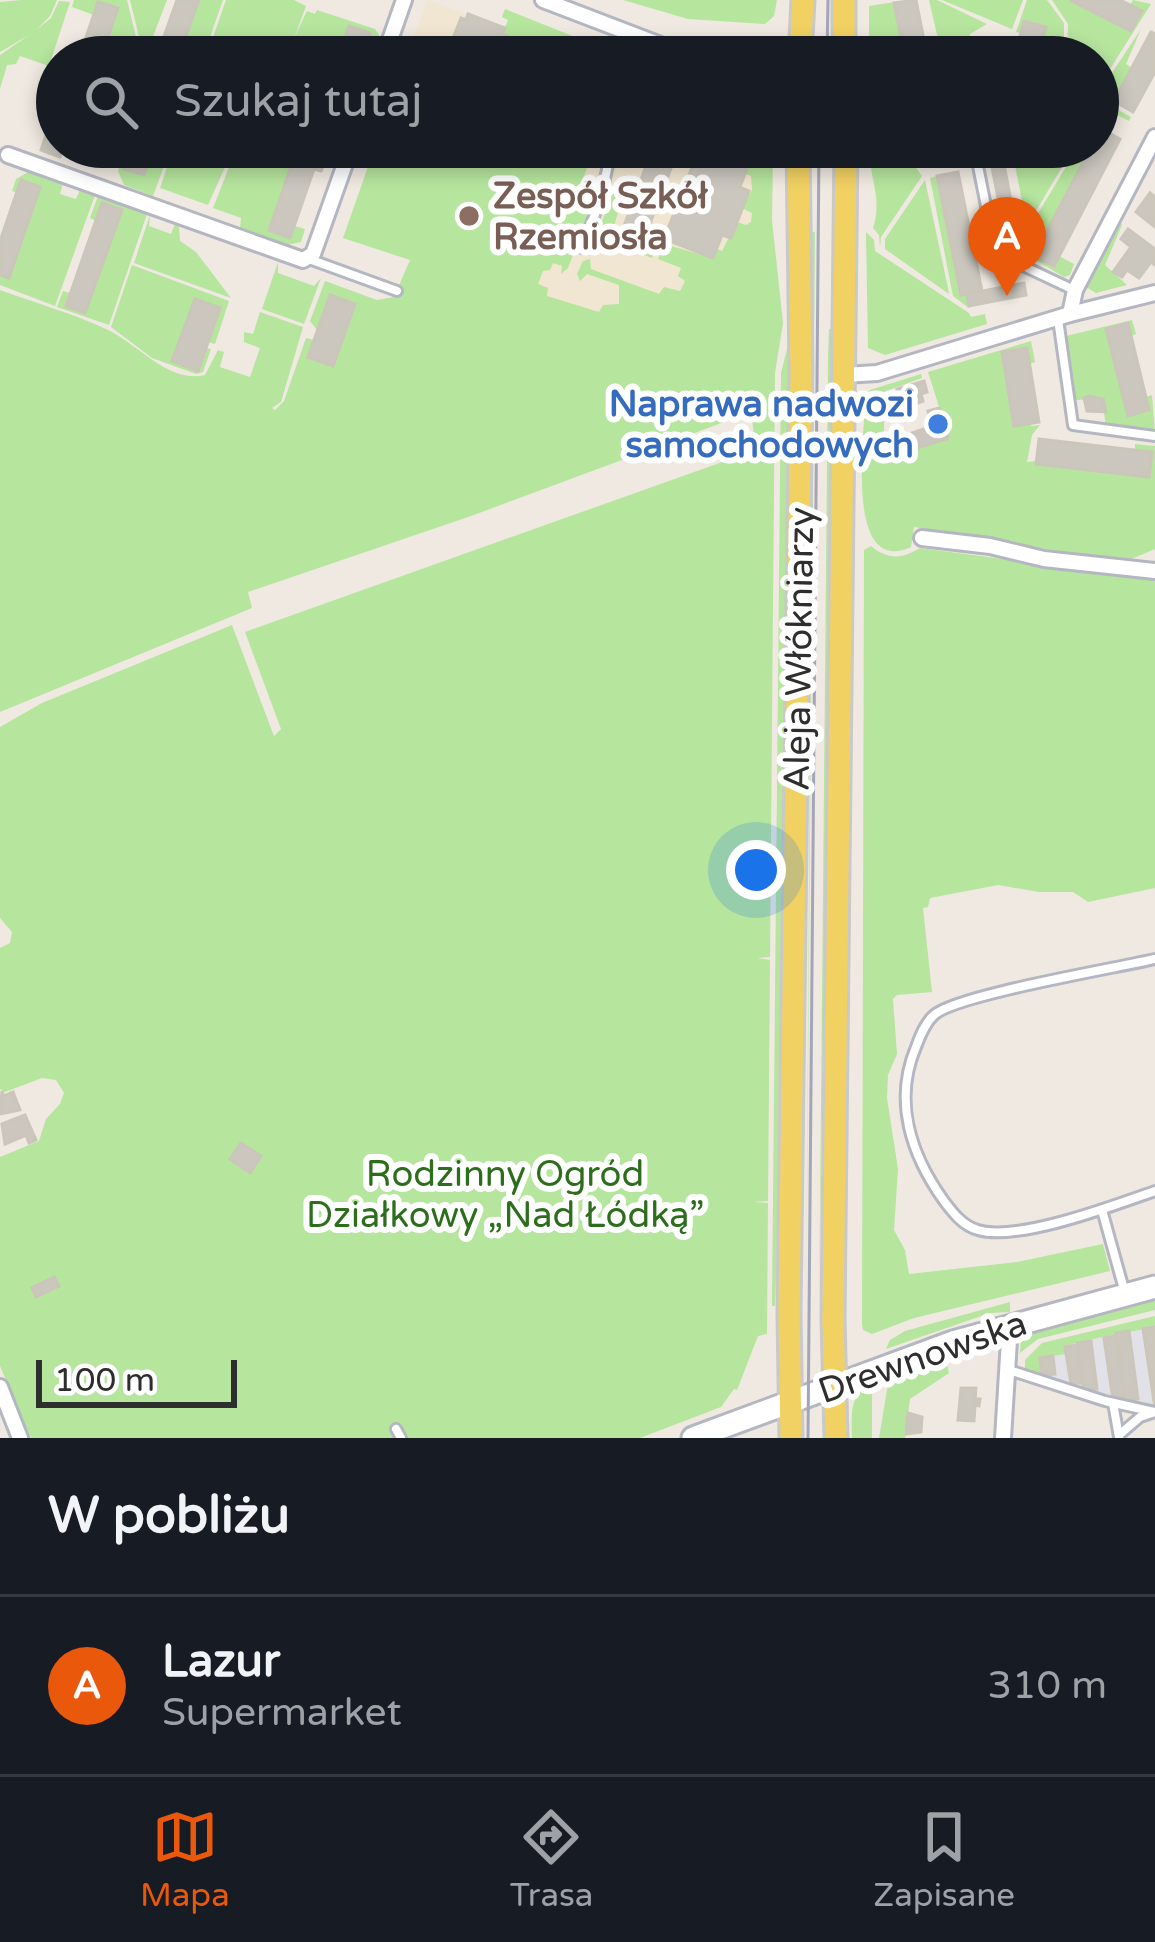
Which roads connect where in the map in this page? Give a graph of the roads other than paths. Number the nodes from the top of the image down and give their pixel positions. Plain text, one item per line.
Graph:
1 (404, 0) edge
2 (543, 0) edge
3 (803, 0) edge
4 (844, 0) edge
5 (391, 36) edge
6 (626, 36) edge
7 (801, 36) edge
8 (844, 36) edge
9 (1155, 137) edge
10 (8, 154) dead end
11 (36, 164) edge
12 (47, 168) edge
13 (343, 168) edge
14 (607, 168) edge
15 (798, 168) edge
16 (846, 168) edge
17 (978, 168) edge
18 (582, 248) dead end
19 (309, 259) junction
20 (1075, 290) junction
21 (397, 291) dead end
22 (1155, 293) edge
23 (1064, 316) junction
24 (844, 375) junction
25 (1155, 436) edge
26 (922, 538) dead end
27 (1155, 572) edge
28 (1155, 958) edge
29 (1155, 1191) edge
30 (1102, 1210) junction
31 (1155, 1287) edge
32 (1126, 1294) junction
33 (1010, 1324) junction
34 (1009, 1370) junction
35 (834, 1385) junction
36 (0, 1387) edge
37 (790, 1402) junction
38 (1113, 1403) junction
39 (1154, 1412) edge
40 (1119, 1436) edge
41 (20, 1438) edge
42 (693, 1438) edge
43 (791, 1438) edge
44 (836, 1438) edge
45 (1004, 1438) edge

1 - 5 street
2 - 6 street
3 - 7 main road
4 - 8 main road
9 - 20 street
10 - 11 street
12 - 19 street
13 - 19 street
14 - 18 lane
15 - 37 main road, Aleja Włókniarzy
16 - 24 main road, Aleja Włókniarzy
17 - 20 lane
19 - 21 lane
20 - 23 street
22 - 23 street
23 - 24 street
23 - 25 lane
24 - 35 main road, Aleja Włókniarzy
26 - 27 street
28 - 30 lane
29 - 30 lane
30 - 32 lane
31 - 32 main road, Drewnowska
32 - 33 main road, Drewnowska
33 - 34 street
33 - 35 main road, Drewnowska
34 - 38 lane
34 - 45 street
35 - 37 main road, Drewnowska
35 - 44 main road, Aleja Włókniarzy
36 - 41 street
37 - 42 main road, Drewnowska
37 - 43 main road, Aleja Włókniarzy
38 - 39 lane
38 - 40 lane
39 - 40 lane

